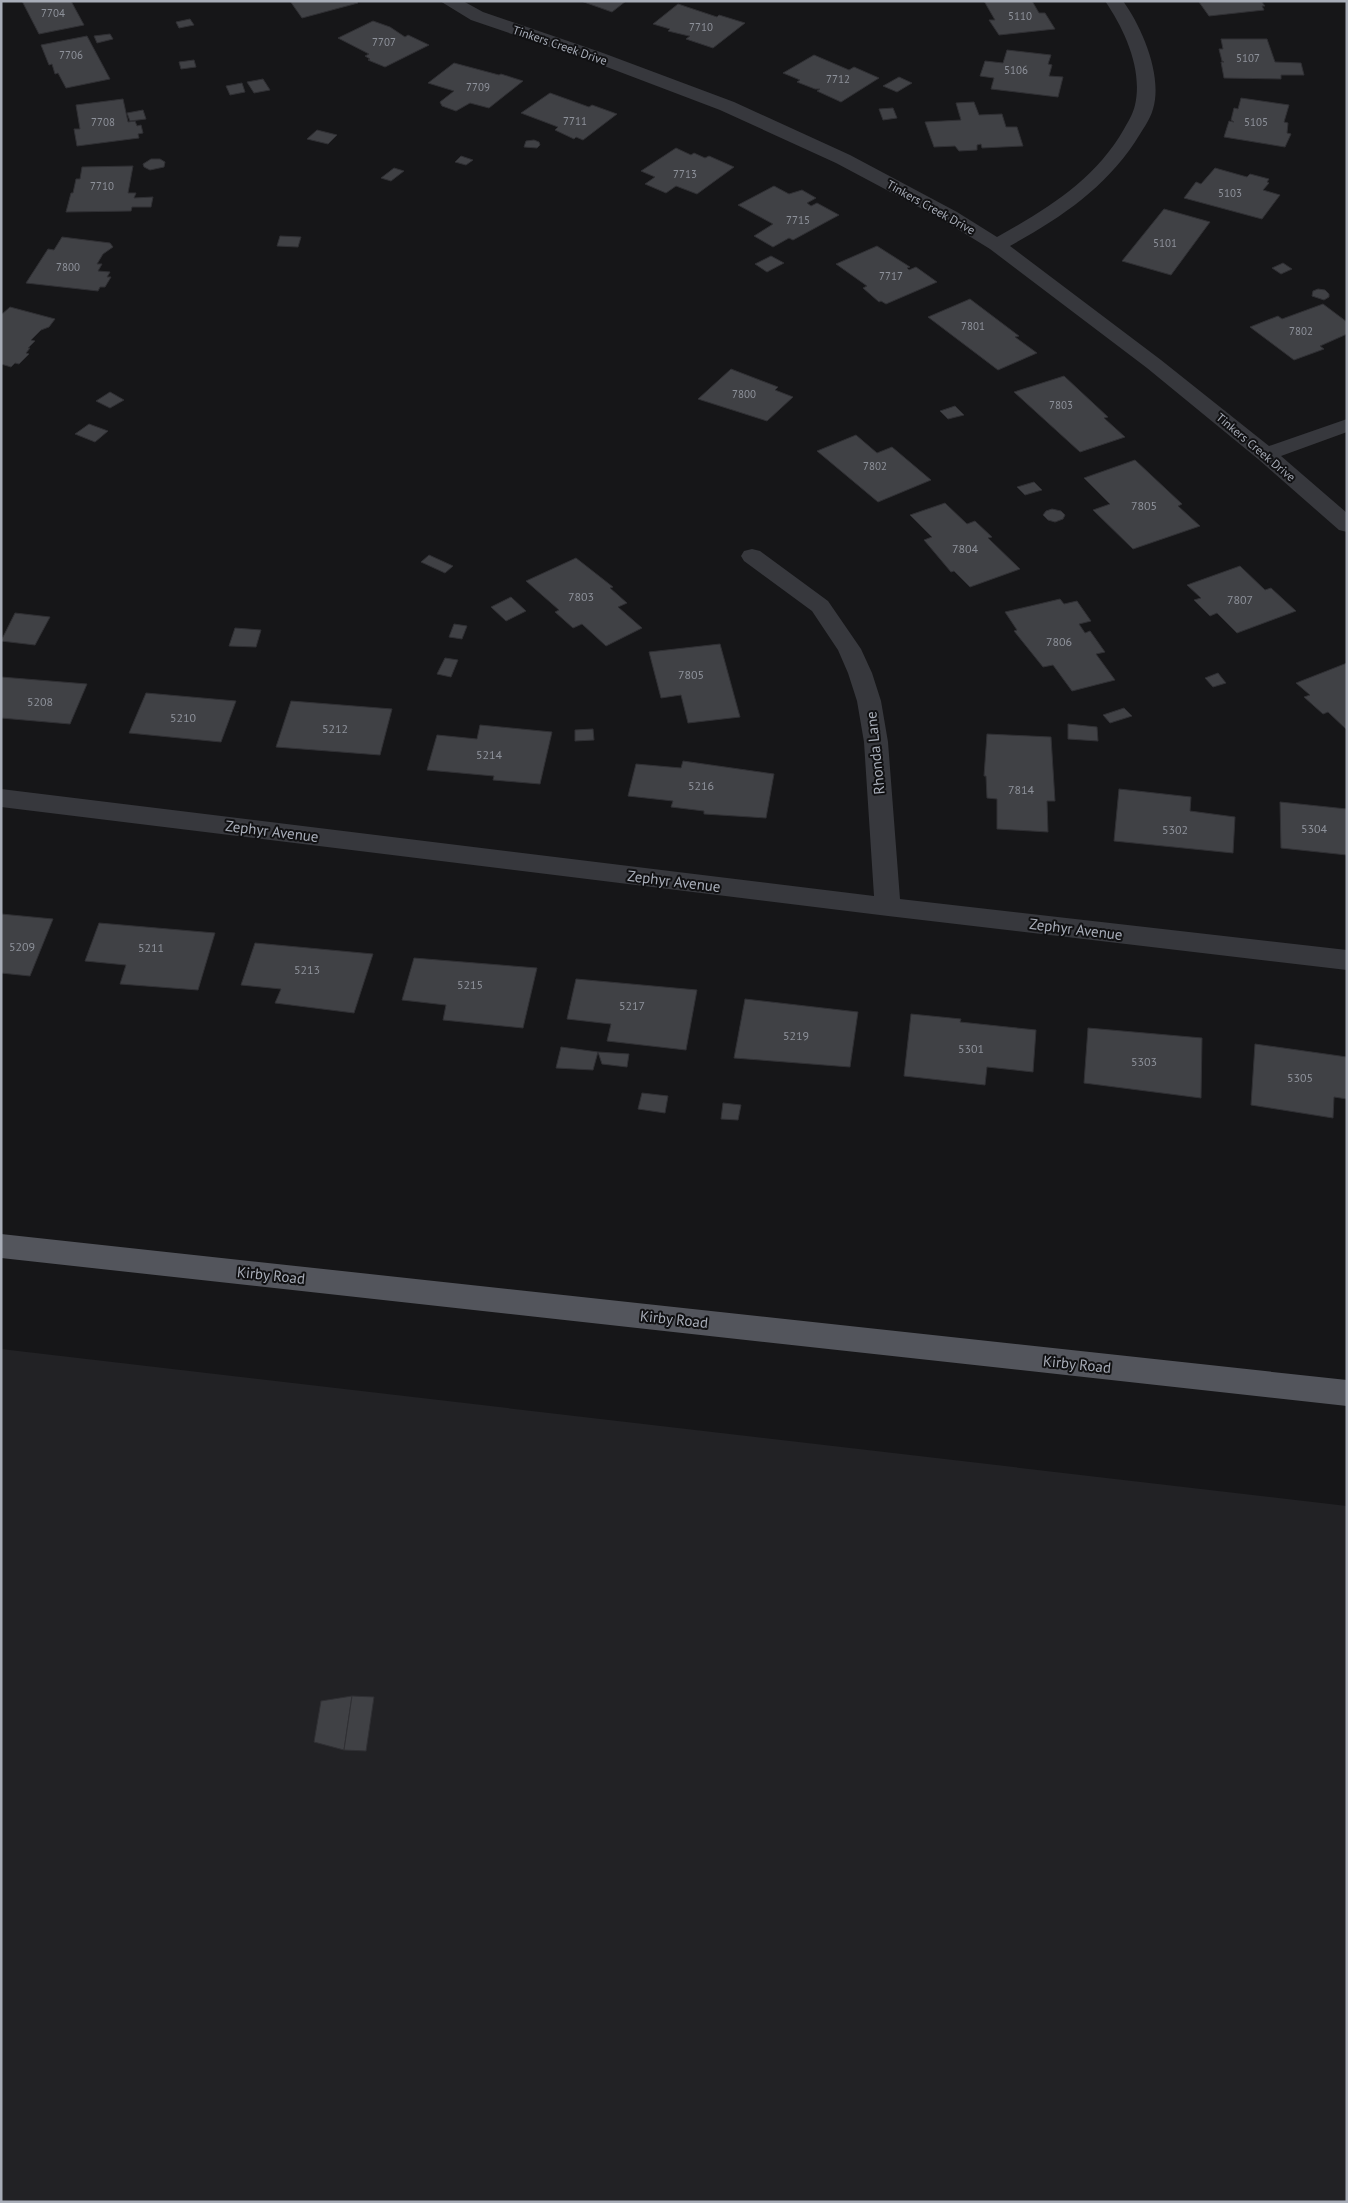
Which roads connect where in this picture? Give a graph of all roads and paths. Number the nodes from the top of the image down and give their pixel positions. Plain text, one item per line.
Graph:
1 (449, 1) edge
2 (1114, 1) edge
3 (997, 245) junction
4 (1347, 425) edge
5 (1266, 454) junction
6 (1347, 525) edge
7 (752, 556) dead end
8 (1, 798) edge
9 (888, 907) junction
10 (1347, 960) edge
11 (1, 1246) edge
12 (1347, 1393) edge

1 - 3 street, Tinkers Creek Drive
2 - 3 street
3 - 5 street, Tinkers Creek Drive
4 - 5 street
5 - 6 street, Tinkers Creek Drive
7 - 9 street, Rhonda Lane
8 - 9 street, Zephyr Avenue
9 - 10 street, Zephyr Avenue
11 - 12 main road, Kirby Road

